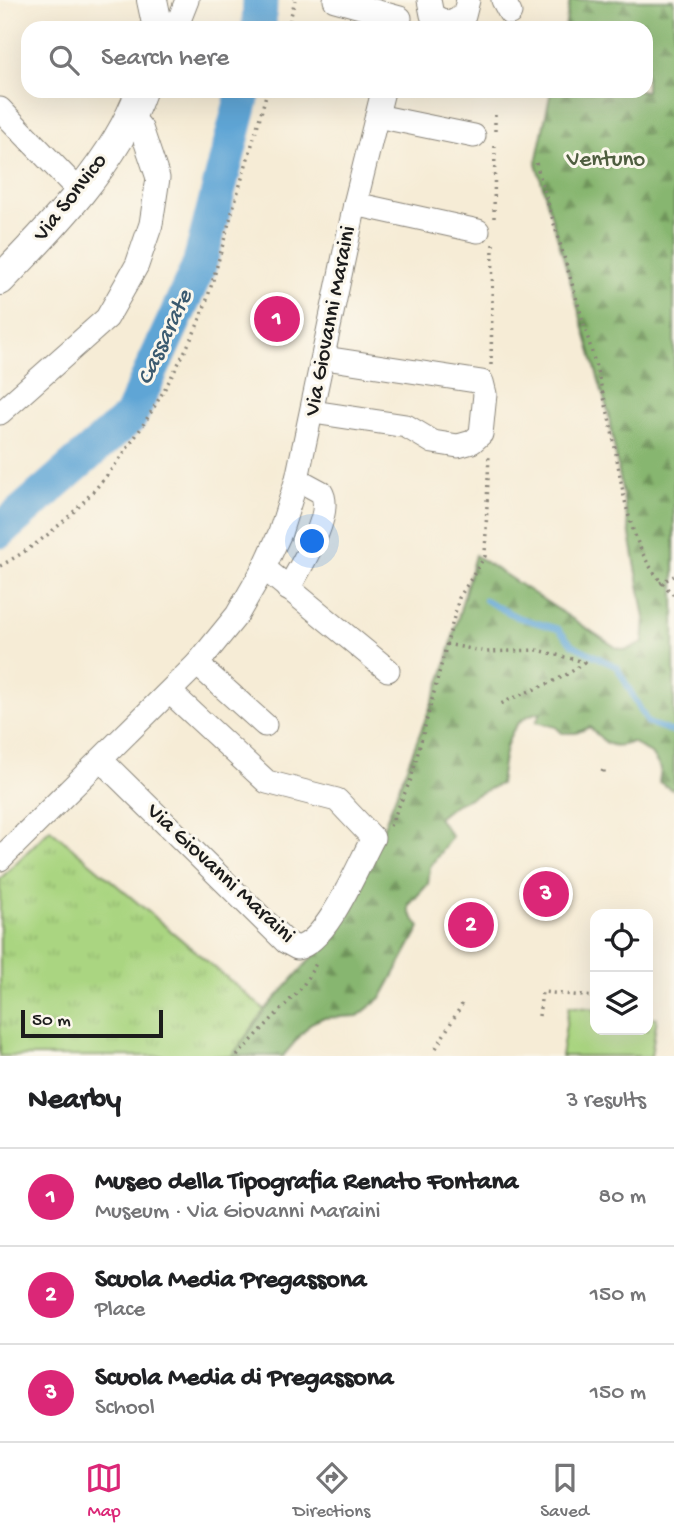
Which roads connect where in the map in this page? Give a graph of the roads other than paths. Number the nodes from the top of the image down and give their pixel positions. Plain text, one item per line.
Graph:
1 (152, 0) edge
2 (187, 0) edge
3 (335, 0) edge
4 (468, 0) edge
5 (400, 15) edge
6 (156, 21) edge
7 (179, 21) edge
8 (457, 21) edge
9 (381, 98) edge
10 (138, 102) edge
11 (0, 109) edge
12 (377, 116) junction
13 (474, 136) dead end
14 (80, 192) junction
15 (355, 204) junction
16 (488, 231) road end
17 (0, 280) edge
18 (325, 358) junction
19 (313, 412) junction
20 (0, 413) edge
21 (297, 480) junction
22 (264, 568) junction
23 (288, 589) junction
24 (197, 664) junction
25 (388, 670) dead end
26 (170, 692) junction
27 (265, 725) dead end
28 (101, 760) junction
29 (0, 859) edge

1 - 6 main road
2 - 7 street
3 - 5 street
4 - 8 street
9 - 12 street, Via Giovanni Maraini
10 - 14 main road, Via Sonvico
10 - 20 street
11 - 14 street
12 - 13 street
12 - 15 street, Via Giovanni Maraini
14 - 17 main road, Via Sonvico
15 - 16 street, Via Giovanni Maraini
15 - 18 street, Via Giovanni Maraini
18 - 19 street, Via Giovanni Maraini
18 - 19 street
19 - 21 street, Via Giovanni Maraini
21 - 22 street, Via Giovanni Maraini
21 - 23 street
22 - 23 street
22 - 24 street, Via Giovanni Maraini
23 - 25 street
24 - 26 street, Via Giovanni Maraini
24 - 27 street
26 - 28 street, Via Giovanni Maraini
26 - 28 street, Via Giovanni Maraini
28 - 29 street, Via Giovanni Maraini

